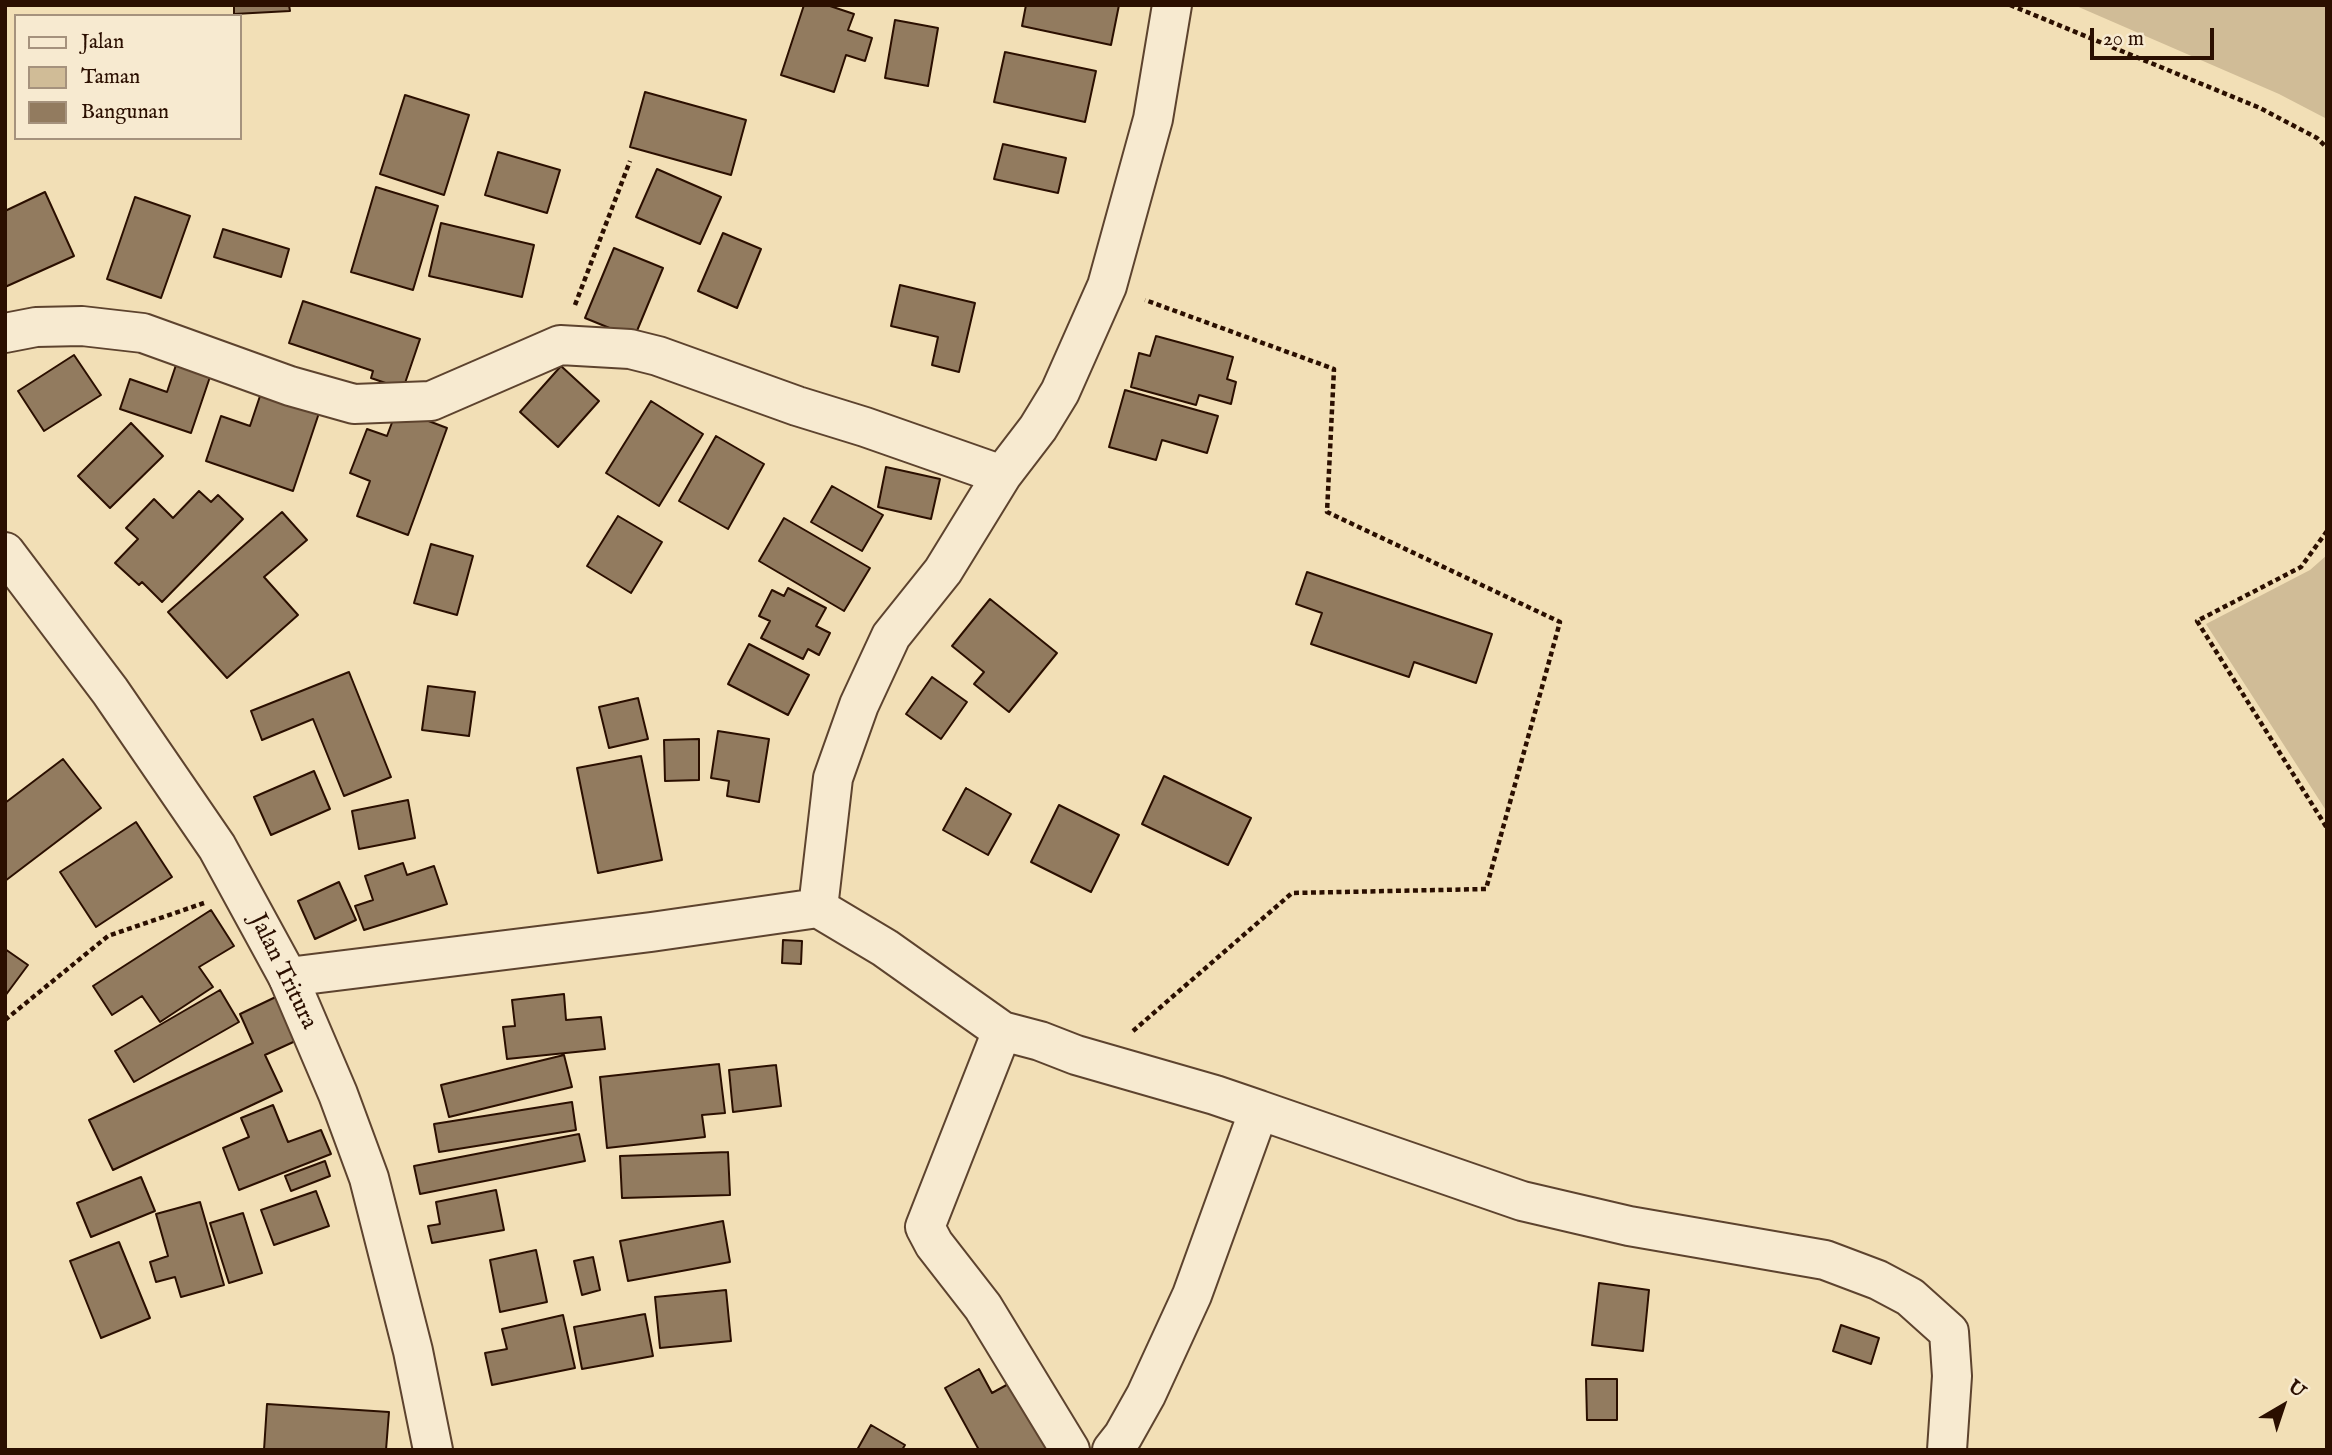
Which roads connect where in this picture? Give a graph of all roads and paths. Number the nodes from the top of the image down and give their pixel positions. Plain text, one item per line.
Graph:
1 (1172, 5) edge
2 (2011, 5) edge
3 (2327, 148) edge
4 (630, 161) dead end
5 (1107, 286) junction
6 (5, 333) edge
7 (560, 345) junction
8 (1002, 475) junction
9 (2327, 531) edge
10 (5, 552) edge
11 (2327, 828) edge
12 (242, 890) junction
13 (818, 908) junction
14 (288, 977) junction
15 (5, 1020) edge
16 (1002, 1031) junction
17 (1098, 1061) junction
18 (1259, 1110) junction
19 (433, 1450) edge
20 (1070, 1450) edge
21 (1112, 1450) edge
22 (1947, 1450) edge

1 - 5 street
2 - 3 path
4 - 7 path
5 - 8 street
5 - 17 path
6 - 7 street
7 - 8 street
8 - 13 street
9 - 11 path
10 - 12 street, Jalan Tritura
12 - 14 street, Jalan Tritura
12 - 15 path
13 - 14 street
13 - 16 street
14 - 19 street, Jalan Tritura
16 - 17 street
16 - 20 street
17 - 18 street
18 - 21 street
18 - 22 street

